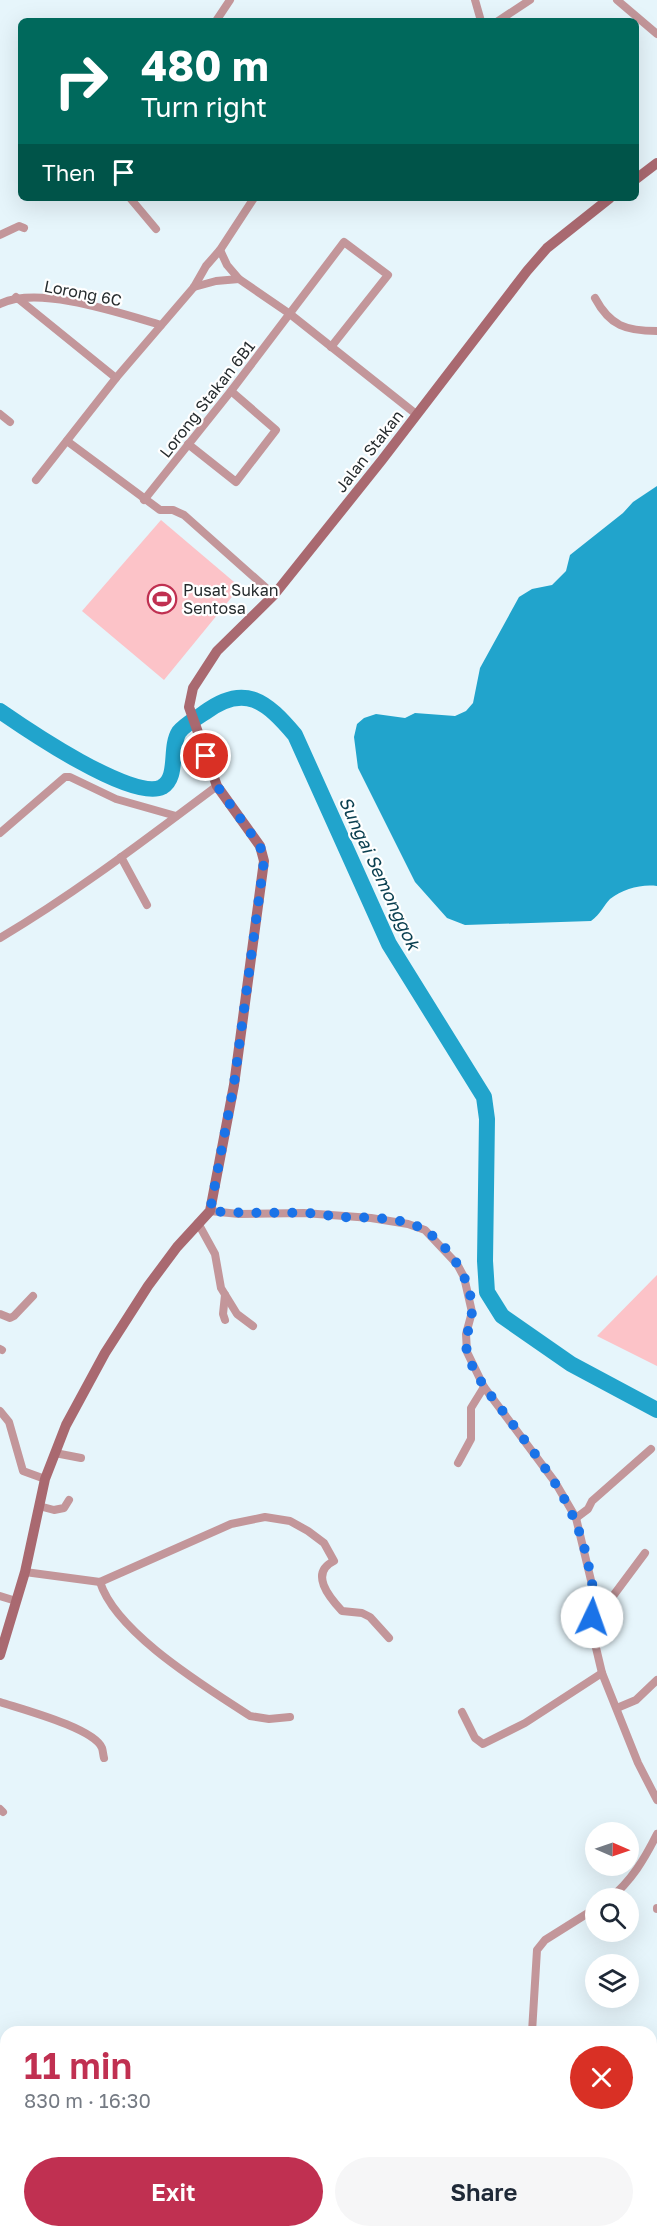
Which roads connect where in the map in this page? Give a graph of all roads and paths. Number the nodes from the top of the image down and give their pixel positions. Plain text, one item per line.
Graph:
1 (230, 0) edge
2 (475, 0) edge
3 (530, 0) edge
4 (616, 0) edge
5 (218, 18) edge
6 (480, 18) edge
7 (503, 18) edge
8 (638, 18) edge
9 (639, 19) edge
10 (657, 34) edge
11 (656, 166) edge
12 (639, 177) edge
13 (132, 201) edge
14 (252, 201) edge
15 (606, 201) edge
16 (24, 228) dead end
17 (156, 230) dead end
18 (0, 235) edge
19 (220, 250) junction
20 (240, 279) junction
21 (194, 287) junction
22 (16, 297) junction
23 (595, 298) dead end
24 (0, 304) edge
25 (290, 314) junction
26 (160, 325) junction
27 (657, 331) edge
28 (331, 347) junction
29 (116, 378) junction
30 (231, 391) junction
31 (0, 414) edge
32 (416, 414) junction
33 (10, 422) dead end
34 (67, 441) junction
35 (188, 444) junction
36 (36, 480) dead end
37 (144, 500) junction
38 (274, 595) junction
39 (217, 786) junction
40 (177, 816) junction
41 (0, 833) edge
42 (121, 857) junction
43 (147, 905) dead end
44 (0, 938) edge
45 (210, 1211) junction
46 (198, 1223) junction
47 (225, 1295) junction
48 (33, 1296) dead end
49 (0, 1314) edge
50 (225, 1320) dead end
51 (253, 1326) dead end
52 (484, 1387) junction
53 (0, 1411) edge
54 (651, 1449) dead end
55 (55, 1453) junction
56 (81, 1458) dead end
57 (458, 1463) dead end
58 (45, 1479) junction
59 (69, 1500) dead end
60 (39, 1506) junction
61 (576, 1518) junction
62 (645, 1553) dead end
63 (24, 1572) junction
64 (100, 1582) junction
65 (0, 1596) edge
66 (595, 1597) junction
67 (16, 1601) junction
68 (389, 1638) dead end
69 (0, 1654) edge
70 (602, 1673) junction
71 (657, 1680) edge
72 (0, 1702) edge
73 (617, 1708) junction
74 (462, 1712) dead end
75 (290, 1717) dead end
76 (104, 1758) dead end
77 (657, 1800) edge
78 (657, 1834) edge
79 (623, 1888) edge
80 (585, 1915) edge
81 (532, 2026) edge

1 - 5 street
2 - 6 street
3 - 7 street
4 - 8 street
9 - 10 street
11 - 12 main road
13 - 17 street
14 - 19 street
15 - 32 main road, Jalan Stakan
16 - 18 street
19 - 20 street
19 - 21 street
20 - 21 street
20 - 25 street
21 - 26 street
22 - 24 street, Lorong 6C
22 - 26 street, Lorong 6C
22 - 29 street
23 - 27 street
25 - 28 street
25 - 28 street, Lorong Stakan 6B1
25 - 30 street, Lorong Stakan 6B1
26 - 29 street
28 - 32 street
29 - 34 street
30 - 35 street, Lorong Stakan 6B1
30 - 35 street
31 - 33 street
32 - 38 main road, Jalan Stakan
34 - 36 street
34 - 37 street
35 - 37 street, Lorong Stakan 6B1
37 - 38 street
38 - 39 main road, Jalan Stakan
39 - 40 street
39 - 45 main road, Jalan Stakan
40 - 41 street
40 - 42 street
42 - 43 street
42 - 44 street
45 - 46 main road
45 - 52 street
46 - 47 street
46 - 55 main road
47 - 50 street
47 - 51 street
48 - 49 street
52 - 57 street
52 - 61 street
53 - 58 street
54 - 61 street
55 - 56 street
55 - 58 main road
58 - 60 main road
59 - 60 street
60 - 63 main road
61 - 66 street
62 - 66 street
63 - 64 street
63 - 67 main road
64 - 68 street
64 - 75 street
65 - 67 street
66 - 70 street
67 - 69 main road
70 - 73 street
70 - 74 street
71 - 73 street
72 - 76 street
73 - 77 street
78 - 79 street
80 - 81 street

